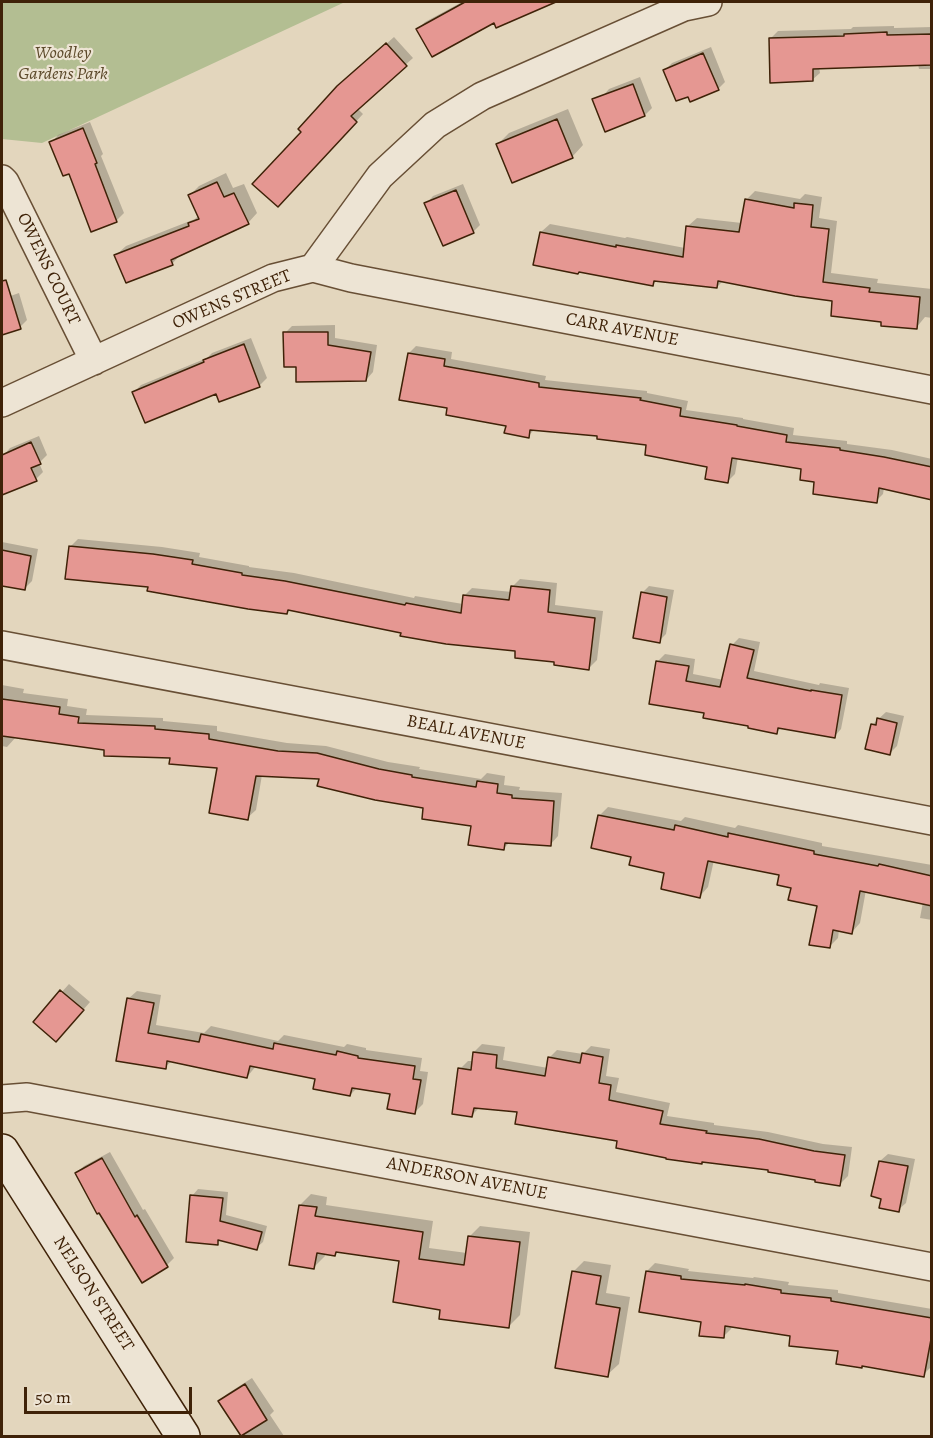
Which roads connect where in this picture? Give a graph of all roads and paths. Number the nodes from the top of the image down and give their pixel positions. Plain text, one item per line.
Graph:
1 (708, 2) edge
2 (2, 179) edge
3 (313, 268) junction
4 (94, 361) junction
5 (932, 390) edge
6 (2, 403) edge
7 (2, 645) edge
8 (932, 821) edge
9 (2, 1099) edge
10 (2, 1151) edge
11 (932, 1267) edge
12 (183, 1437) edge

1 - 3 street, OWENS STREET
2 - 4 street, OWENS COURT
3 - 4 street, OWENS STREET
3 - 5 street, CARR AVENUE
4 - 6 street, OWENS STREET
7 - 8 street, BEALL AVENUE
9 - 11 street, ANDERSON AVENUE
10 - 12 street, NELSON STREET

